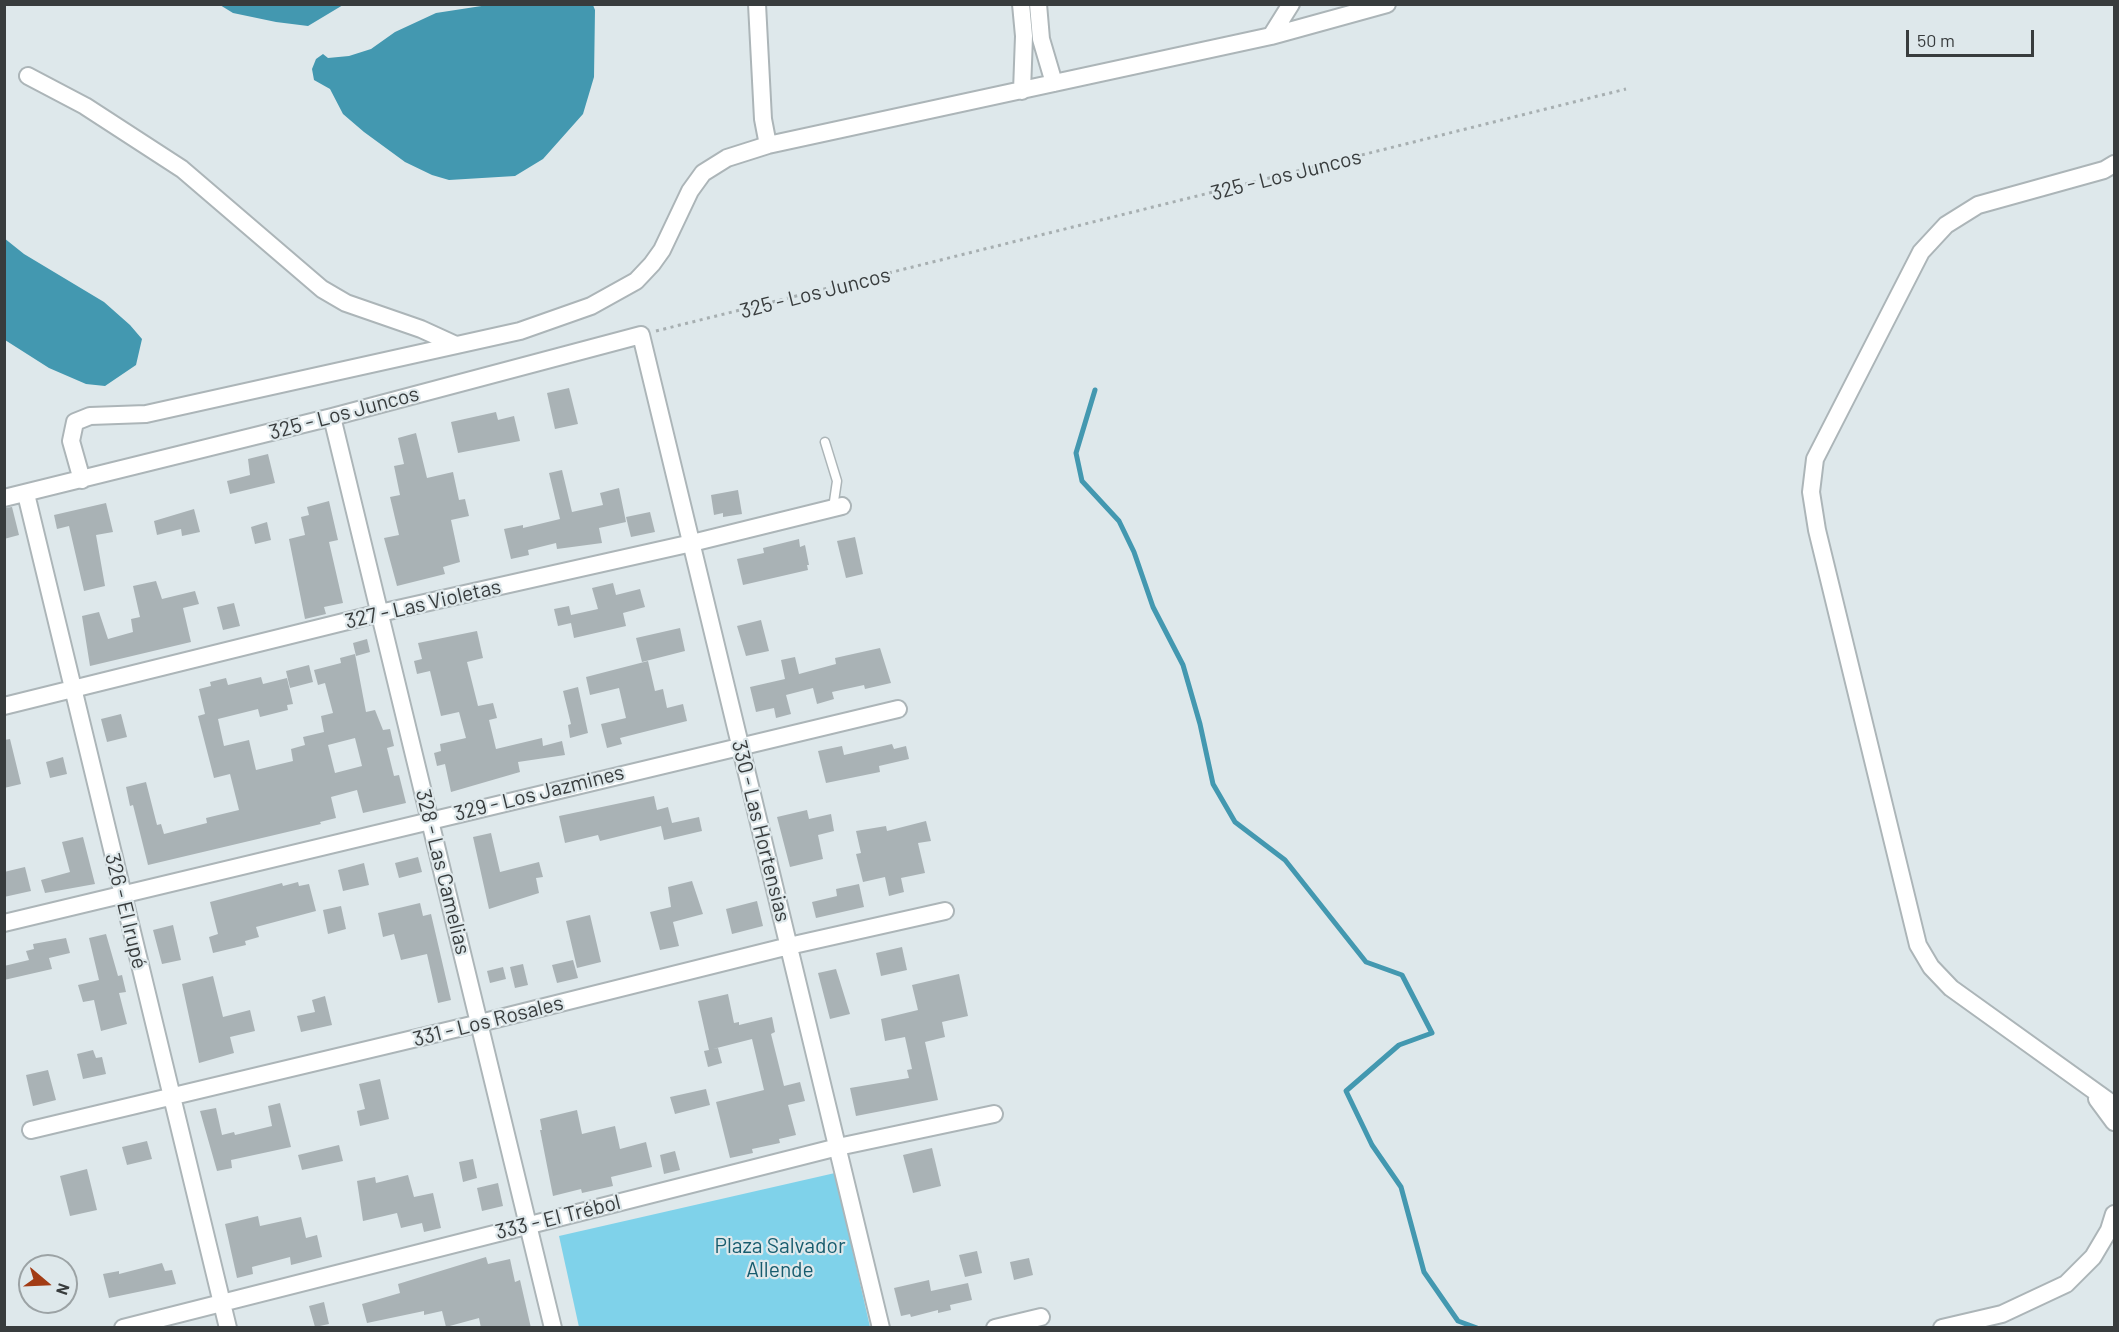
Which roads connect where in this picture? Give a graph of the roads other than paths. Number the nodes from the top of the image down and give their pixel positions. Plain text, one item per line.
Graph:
1 (756, 4) edge
2 (1021, 4) edge
3 (1038, 4) edge
4 (1291, 4) edge
5 (1387, 4) edge
6 (1333, 11) edge
7 (1271, 36) junction
8 (27, 76) dead end
9 (1054, 83) junction
10 (1022, 91) junction
11 (768, 145) junction
12 (2115, 164) edge
13 (640, 335) joint
14 (456, 345) junction
15 (332, 417) junction
16 (825, 442) dead end
17 (82, 480) junction
18 (26, 494) junction
19 (4, 498) edge
20 (838, 507) joint
21 (692, 543) junction
22 (380, 613) junction
23 (71, 688) junction
24 (4, 706) edge
25 (898, 709) dead end
26 (738, 745) junction
27 (430, 820) junction
28 (122, 893) junction
29 (945, 911) dead end
30 (4, 923) edge
31 (789, 946) junction
32 (480, 1023) junction
33 (2083, 1082) junction
34 (171, 1095) junction
35 (2115, 1105) edge
36 (994, 1114) dead end
37 (2115, 1122) edge
38 (31, 1130) dead end
39 (838, 1147) junction
40 (2115, 1214) edge
41 (528, 1224) junction
42 (2112, 1228) edge
43 (222, 1304) junction
44 (1041, 1317) dead end
45 (123, 1328) edge
46 (228, 1328) edge
47 (553, 1328) edge
48 (881, 1328) edge
49 (995, 1328) edge
50 (1942, 1328) edge

1 - 11 street
2 - 10 street
3 - 9 street
4 - 7 street
5 - 6 street
6 - 7 street
7 - 9 street
8 - 14 street
9 - 10 street
10 - 11 street
11 - 14 street
12 - 33 street
13 - 15 street, 325 - Los Juncos
13 - 21 street, 330 - Las Hortensias
14 - 17 street
15 - 17 street, 325 - Los Juncos
15 - 22 street, 328 - Las Camelias
16 - 20 lane
17 - 18 street, 325 - Los Juncos
18 - 19 street, 325 - Los Juncos
18 - 23 street, 326 - El Irupé
20 - 21 street, 327 - Las Violetas
21 - 22 street, 327 - Las Violetas
21 - 26 street, 330 - Las Hortensias
22 - 23 street, 327 - Las Violetas
22 - 27 street, 328 - Las Camelias
23 - 24 street, 327 - Las Violetas
23 - 28 street, 326 - El Irupé
25 - 26 street, 329 - Los Jazmines
26 - 27 street, 329 - Los Jazmines
26 - 31 street, 330 - Las Hortensias
27 - 28 street, 329 - Los Jazmines
27 - 32 street, 328 - Las Camelias
28 - 30 street, 329 - Los Jazmines
28 - 34 street, 326 - El Irupé
29 - 31 street, 331 - Los Rosales
31 - 32 street, 331 - Los Rosales
31 - 39 street, 330 - Las Hortensias
32 - 34 street, 331 - Los Rosales
32 - 41 street, 328 - Las Camelias
33 - 35 street
33 - 37 street
34 - 38 street, 331 - Los Rosales
34 - 43 street, 326 - El Irupé
36 - 39 street, 333 - El Trébol
39 - 41 street, 333 - El Trébol
39 - 48 street, 330 - Las Hortensias
40 - 42 street
41 - 43 street, 333 - El Trébol
41 - 47 street, 328 - Las Camelias
42 - 50 street
43 - 45 street, 333 - El Trébol
43 - 46 street, 326 - El Irupé
44 - 49 street

